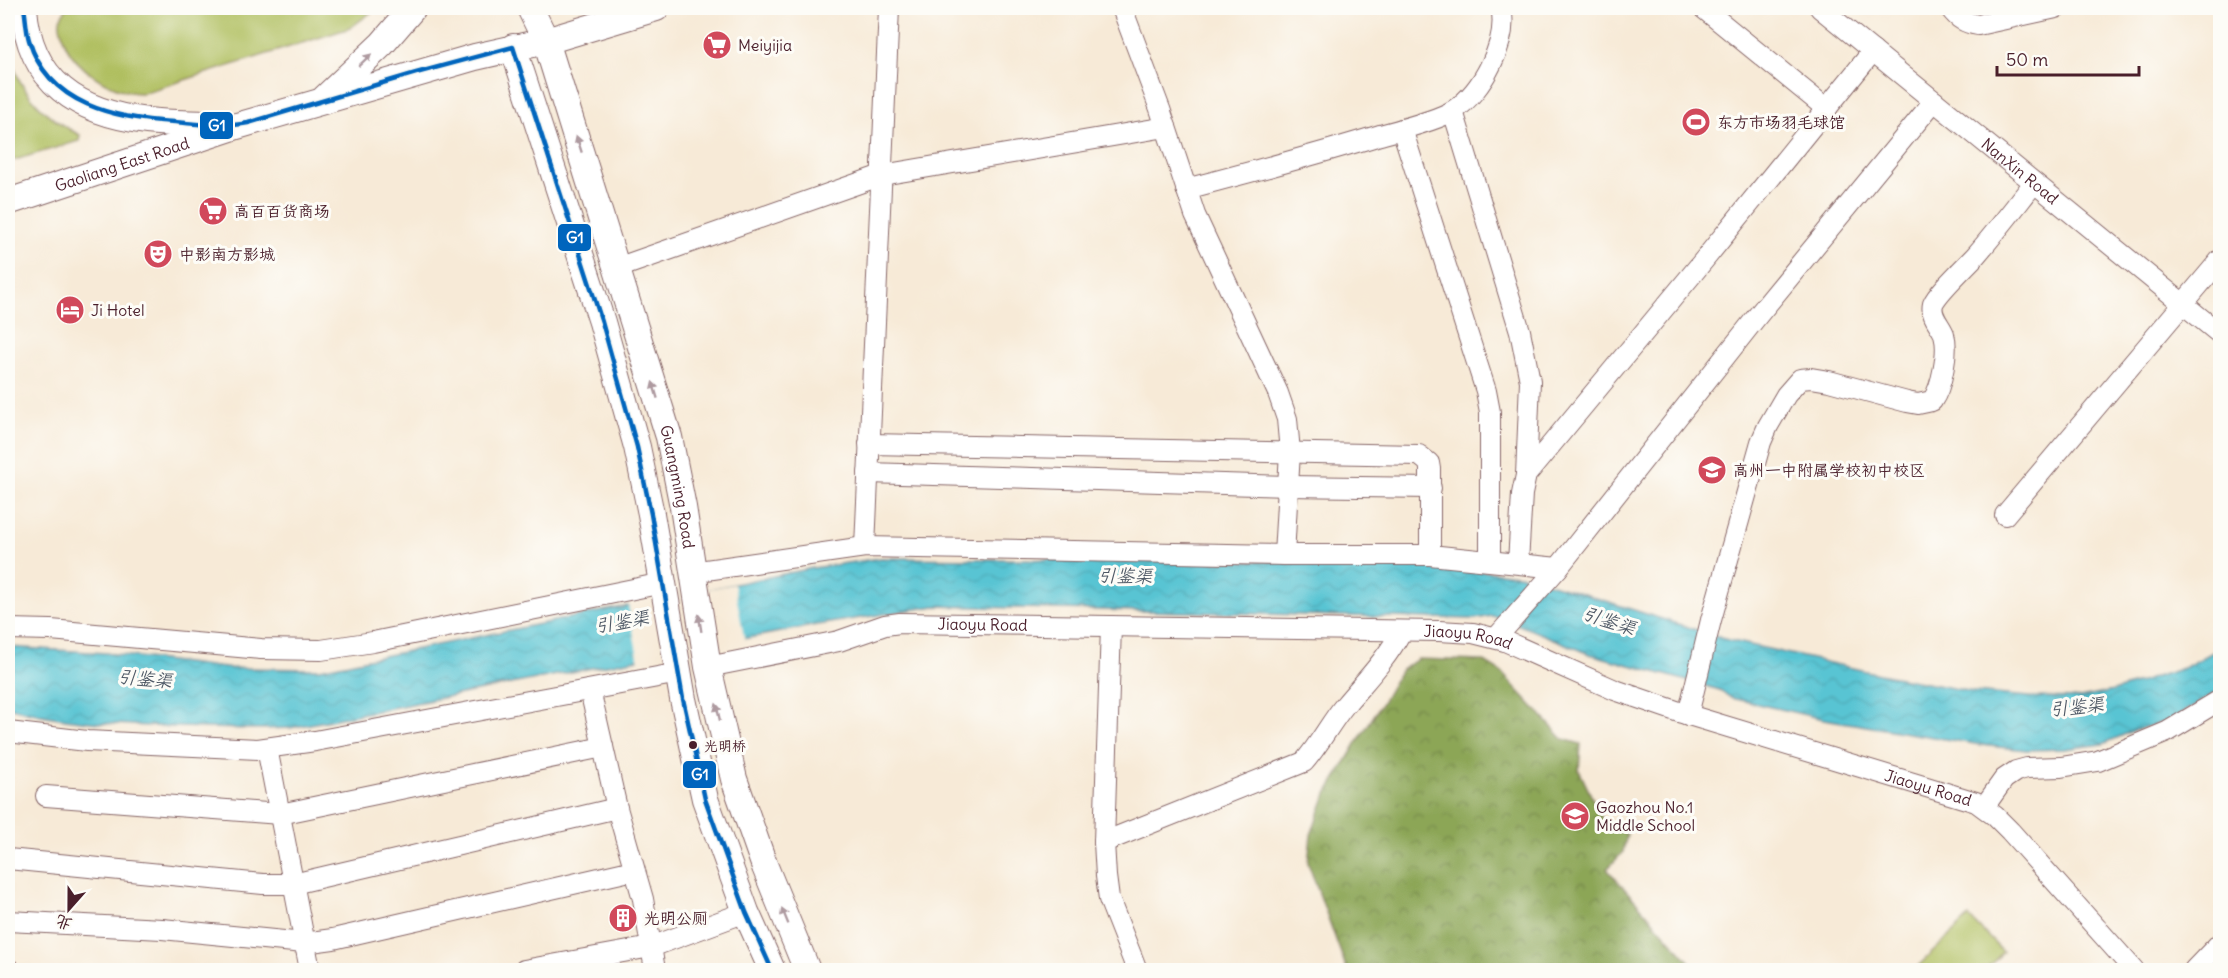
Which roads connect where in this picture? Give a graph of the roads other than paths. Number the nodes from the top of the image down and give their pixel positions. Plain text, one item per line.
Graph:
1 (24, 8) edge
2 (413, 8) edge
3 (530, 8) edge
4 (656, 8) edge
5 (889, 8) edge
6 (1122, 8) edge
7 (1501, 8) edge
8 (1703, 8) edge
9 (1820, 8) edge
10 (1950, 8) edge
11 (2056, 8) edge
12 (546, 41) junction
13 (513, 47) junction
14 (1873, 51) junction
15 (322, 100) junction
16 (1934, 101) junction
17 (1827, 109) junction
18 (1453, 111) junction
19 (237, 126) junction
20 (1166, 127) junction
21 (1402, 129) junction
22 (882, 175) junction
23 (591, 182) junction
24 (2034, 183) junction
25 (1186, 189) junction
26 (559, 190) junction
27 (8, 202) edge
28 (2220, 260) edge
29 (617, 268) junction
30 (2184, 304) junction
31 (2220, 334) edge
32 (869, 444) junction
33 (1290, 452) junction
34 (868, 473) junction
35 (1526, 475) junction
36 (1288, 486) junction
37 (1431, 488) junction
38 (2004, 515) dead end
39 (865, 547) junction
40 (1284, 555) junction
41 (1430, 555) junction
42 (1490, 560) junction
43 (1518, 563) junction
44 (1552, 574) junction
45 (694, 582) junction
46 (664, 590) junction
47 (1111, 626) junction
48 (8, 629) edge
49 (1401, 632) junction
50 (1502, 632) junction
51 (707, 661) junction
52 (677, 667) junction
53 (590, 690) junction
54 (2220, 699) edge
55 (1688, 715) junction
56 (8, 732) edge
57 (603, 747) junction
58 (267, 748) junction
59 (46, 796) dead end
60 (1984, 807) junction
61 (617, 808) junction
62 (280, 814) junction
63 (1104, 842) junction
64 (8, 859) edge
65 (634, 870) junction
66 (293, 884) junction
67 (746, 912) junction
68 (8, 921) edge
69 (304, 943) junction
70 (2220, 943) edge
71 (651, 947) junction
72 (534, 969) edge
73 (310, 970) edge
74 (655, 970) edge
75 (772, 970) edge
76 (807, 970) edge
77 (1137, 970) edge
78 (2134, 970) edge
79 (2194, 970) edge

1 - 19 main road
15 -> 2 main road
3 - 12 main road, Guangming Road
4 - 12 main road, Gaoliang East Road
5 - 22 street
6 - 20 street
7 - 18 street
8 - 17 street
9 - 14 street, NanXin Road
10 - 11 street
12 - 13 main road, Gaoliang East Road
23 -> 12 main road, Guangming Road
13 - 15 main road, Gaoliang East Road
13 - 26 main road, Guangming Road
14 - 16 street, NanXin Road
14 - 17 street
15 - 19 main road, Gaoliang East Road
16 - 24 street, NanXin Road
16 - 44 street
17 - 35 street
18 - 21 street
18 - 35 street
19 - 27 main road, Gaoliang East Road
20 - 22 street
20 - 25 street
21 - 25 street
21 - 42 street
22 - 29 street
22 - 32 street
23 - 26 main road
23 - 29 main road, Guangming Road
24 - 30 street, NanXin Road
24 - 55 street
25 - 33 street
26 - 46 main road, Guangming Road
28 - 30 street
45 -> 29 main road, Guangming Road
30 - 31 street, NanXin Road
30 - 38 street
32 - 33 street
32 - 34 street
33 - 36 street
33 - 37 street
34 - 36 street
34 - 39 street
35 - 43 street
36 - 37 street
36 - 40 street
37 - 41 street
39 - 40 street
39 - 45 street
40 - 41 street
41 - 42 street
42 - 43 street
43 - 44 street
44 - 50 street
51 -> 45 main road, Guangming Road
46 - 48 street
46 - 52 main road, Guangming Road
47 - 49 street, Jiaoyu Road
47 - 51 street, Jiaoyu Road
47 - 63 street
49 - 50 street, Jiaoyu Road
49 - 63 street
50 - 55 street, Jiaoyu Road
76 -> 51 main road, Guangming Road
52 - 53 street
52 - 67 main road, Guangming Road
53 - 57 street
53 - 58 street
54 - 60 street
55 - 60 street, Jiaoyu Road
56 - 58 street
57 - 61 street
57 - 62 street
58 - 62 street
59 - 62 street
60 - 78 street, Jiaoyu Road
61 - 65 street
61 - 66 street
62 - 66 street
63 - 77 street
64 - 66 street
65 - 69 street
65 - 71 street
66 - 69 street
67 - 71 street
67 - 75 main road, Guangming Road
68 - 69 street
69 - 73 street
70 - 79 street
71 - 72 street
71 - 74 street

